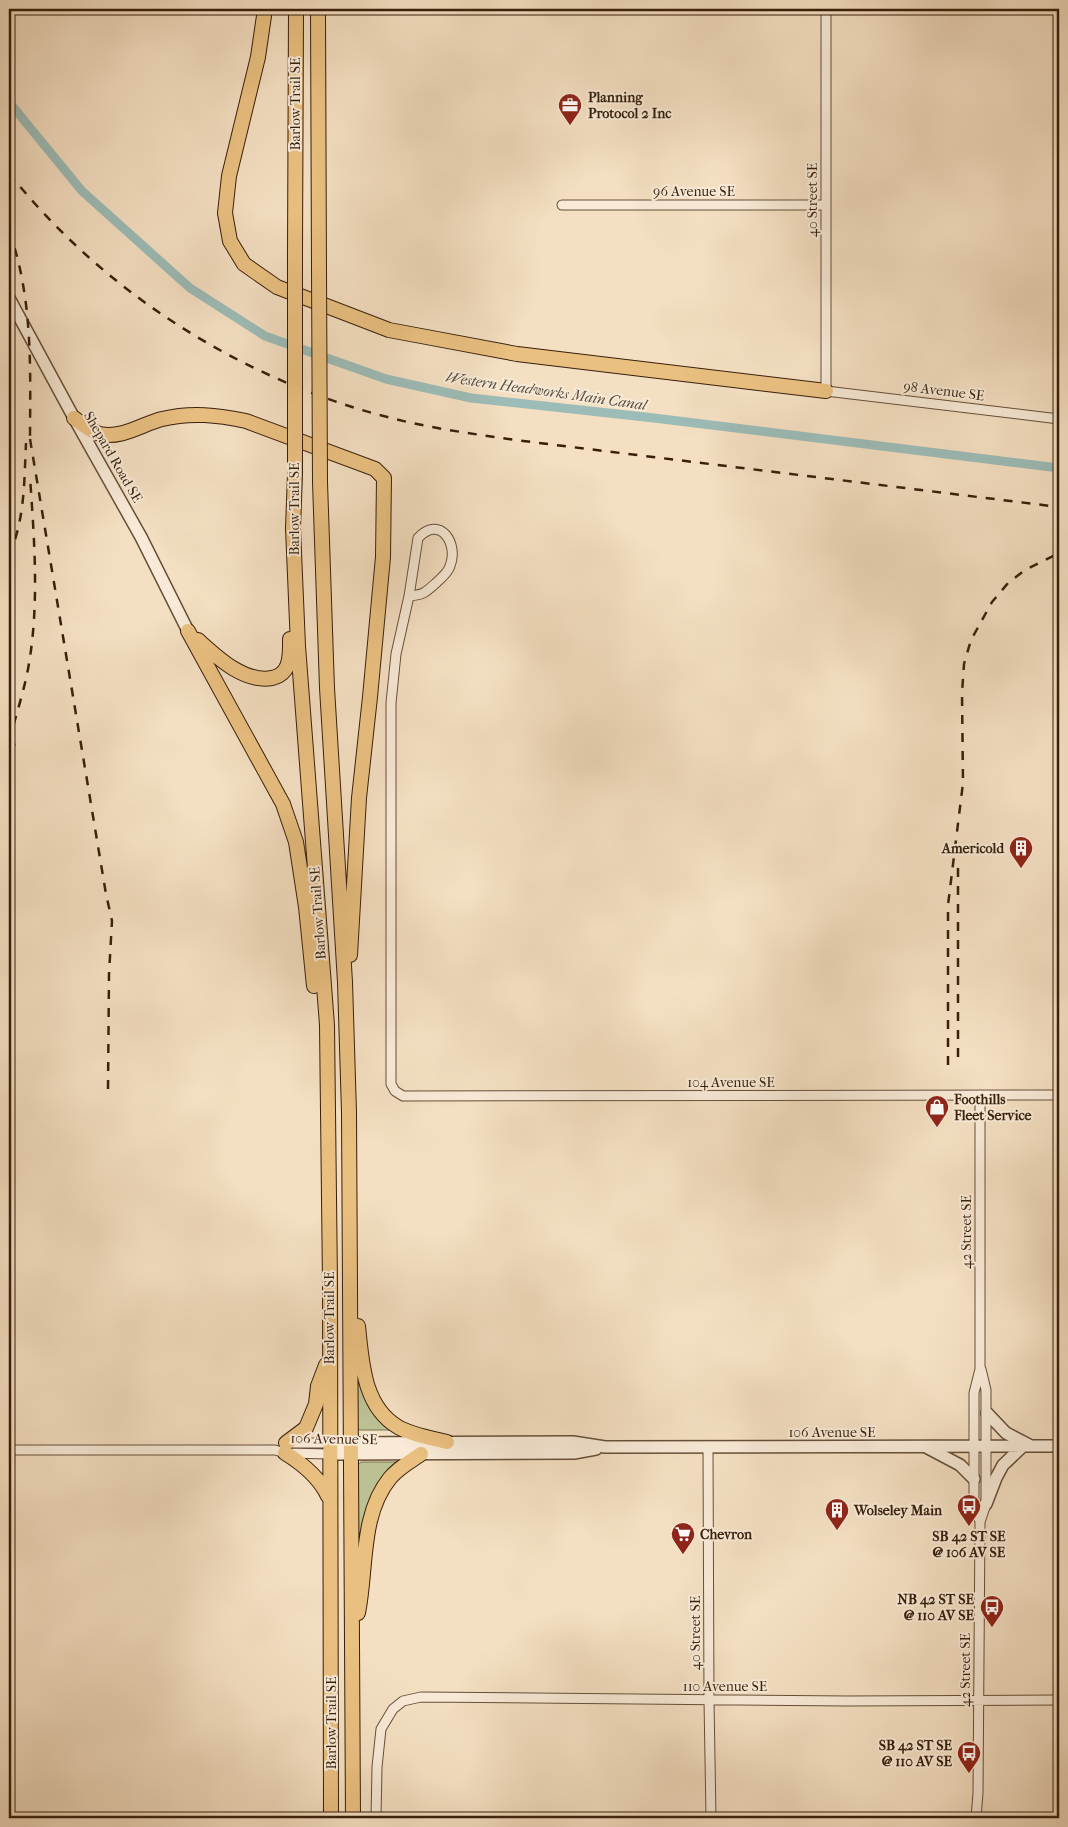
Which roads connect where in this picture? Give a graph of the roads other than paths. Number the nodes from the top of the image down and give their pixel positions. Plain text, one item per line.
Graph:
1 (265, 9) edge
2 (296, 9) edge
3 (318, 9) edge
4 (826, 9) edge
5 (826, 204) junction
6 (562, 205) dead end
7 (9, 298) edge
8 (826, 391) junction
9 (74, 418) junction
10 (1059, 419) edge
11 (294, 563) junction
12 (409, 596) junction
13 (188, 631) junction
14 (345, 982) junction
15 (980, 1095) junction
16 (1059, 1095) edge
17 (328, 1131) junction
18 (350, 1255) junction
19 (329, 1357) junction
20 (980, 1369) junction
21 (986, 1413) junction
22 (447, 1442) junction
23 (974, 1446) junction
24 (986, 1446) junction
25 (1059, 1446) edge
26 (605, 1447) junction
27 (708, 1447) junction
28 (925, 1447) junction
29 (1027, 1447) junction
30 (282, 1449) junction
31 (330, 1449) junction
32 (351, 1449) junction
33 (9, 1450) edge
34 (421, 1454) junction
35 (974, 1479) junction
36 (330, 1499) junction
37 (986, 1504) junction
38 (980, 1522) junction
39 (352, 1643) junction
40 (709, 1700) junction
41 (979, 1700) junction
42 (1059, 1700) edge
43 (331, 1818) edge
44 (353, 1818) edge
45 (376, 1818) edge
46 (711, 1818) edge
47 (976, 1818) edge

1 - 8 main road
2 - 11 main road, Barlow Trail SE, bridge
3 - 14 main road, Barlow Trail SE, bridge
4 - 5 street, 40 Street SE
5 - 6 street, 96 Avenue SE
5 - 8 street, 40 Street SE
7 - 9 street, Shepard Road SE
8 - 10 street, 98 Avenue SE
9 - 13 street, Shepard Road SE
9 - 14 main road
11 - 13 main road
11 - 17 main road, Barlow Trail SE
12 - 12 street
12 - 15 street, 104 Avenue SE
13 - 17 main road
14 - 18 main road, Barlow Trail SE
15 - 16 street, 104 Avenue SE
15 - 20 street, 42 Street SE
17 - 19 main road, Barlow Trail SE
18 - 22 main road
18 - 32 main road, Barlow Trail SE
19 - 30 main road
19 - 31 main road, Barlow Trail SE
20 - 21 street, 42 Street SE
20 - 23 street, 42 Street SE
21 - 24 street, 42 Street SE
21 - 29 street
22 - 26 street, 106 Avenue SE
22 - 32 street, 106 Avenue SE
23 - 24 street, 106 Avenue SE
23 - 28 street, 106 Avenue SE
23 - 35 street, 42 Street SE
24 - 29 street, 106 Avenue SE
24 - 37 street, 42 Street SE
25 - 29 street, 106 Avenue SE
26 - 27 street, 106 Avenue SE
26 - 34 street, 106 Avenue SE
27 - 28 street, 106 Avenue SE
27 - 40 street, 40 Street SE
28 - 35 street
29 - 37 street
30 - 31 street, 106 Avenue SE
30 - 33 street, 106 Avenue SE
30 - 36 main road
31 - 32 street, 106 Avenue SE
31 - 36 main road, Barlow Trail SE
32 - 34 street, 106 Avenue SE
32 - 39 main road, Barlow Trail SE
34 - 39 main road
35 - 38 street, 42 Street SE
36 - 43 main road, Barlow Trail SE
37 - 38 street, 42 Street SE
38 - 41 street, 42 Street SE
39 - 44 main road, Barlow Trail SE
40 - 41 street, 110 Avenue SE
40 - 45 street, 110 Avenue SE
40 - 46 street, 40 Street SE
41 - 42 street, 110 Avenue SE
41 - 47 street, 42 Street SE

